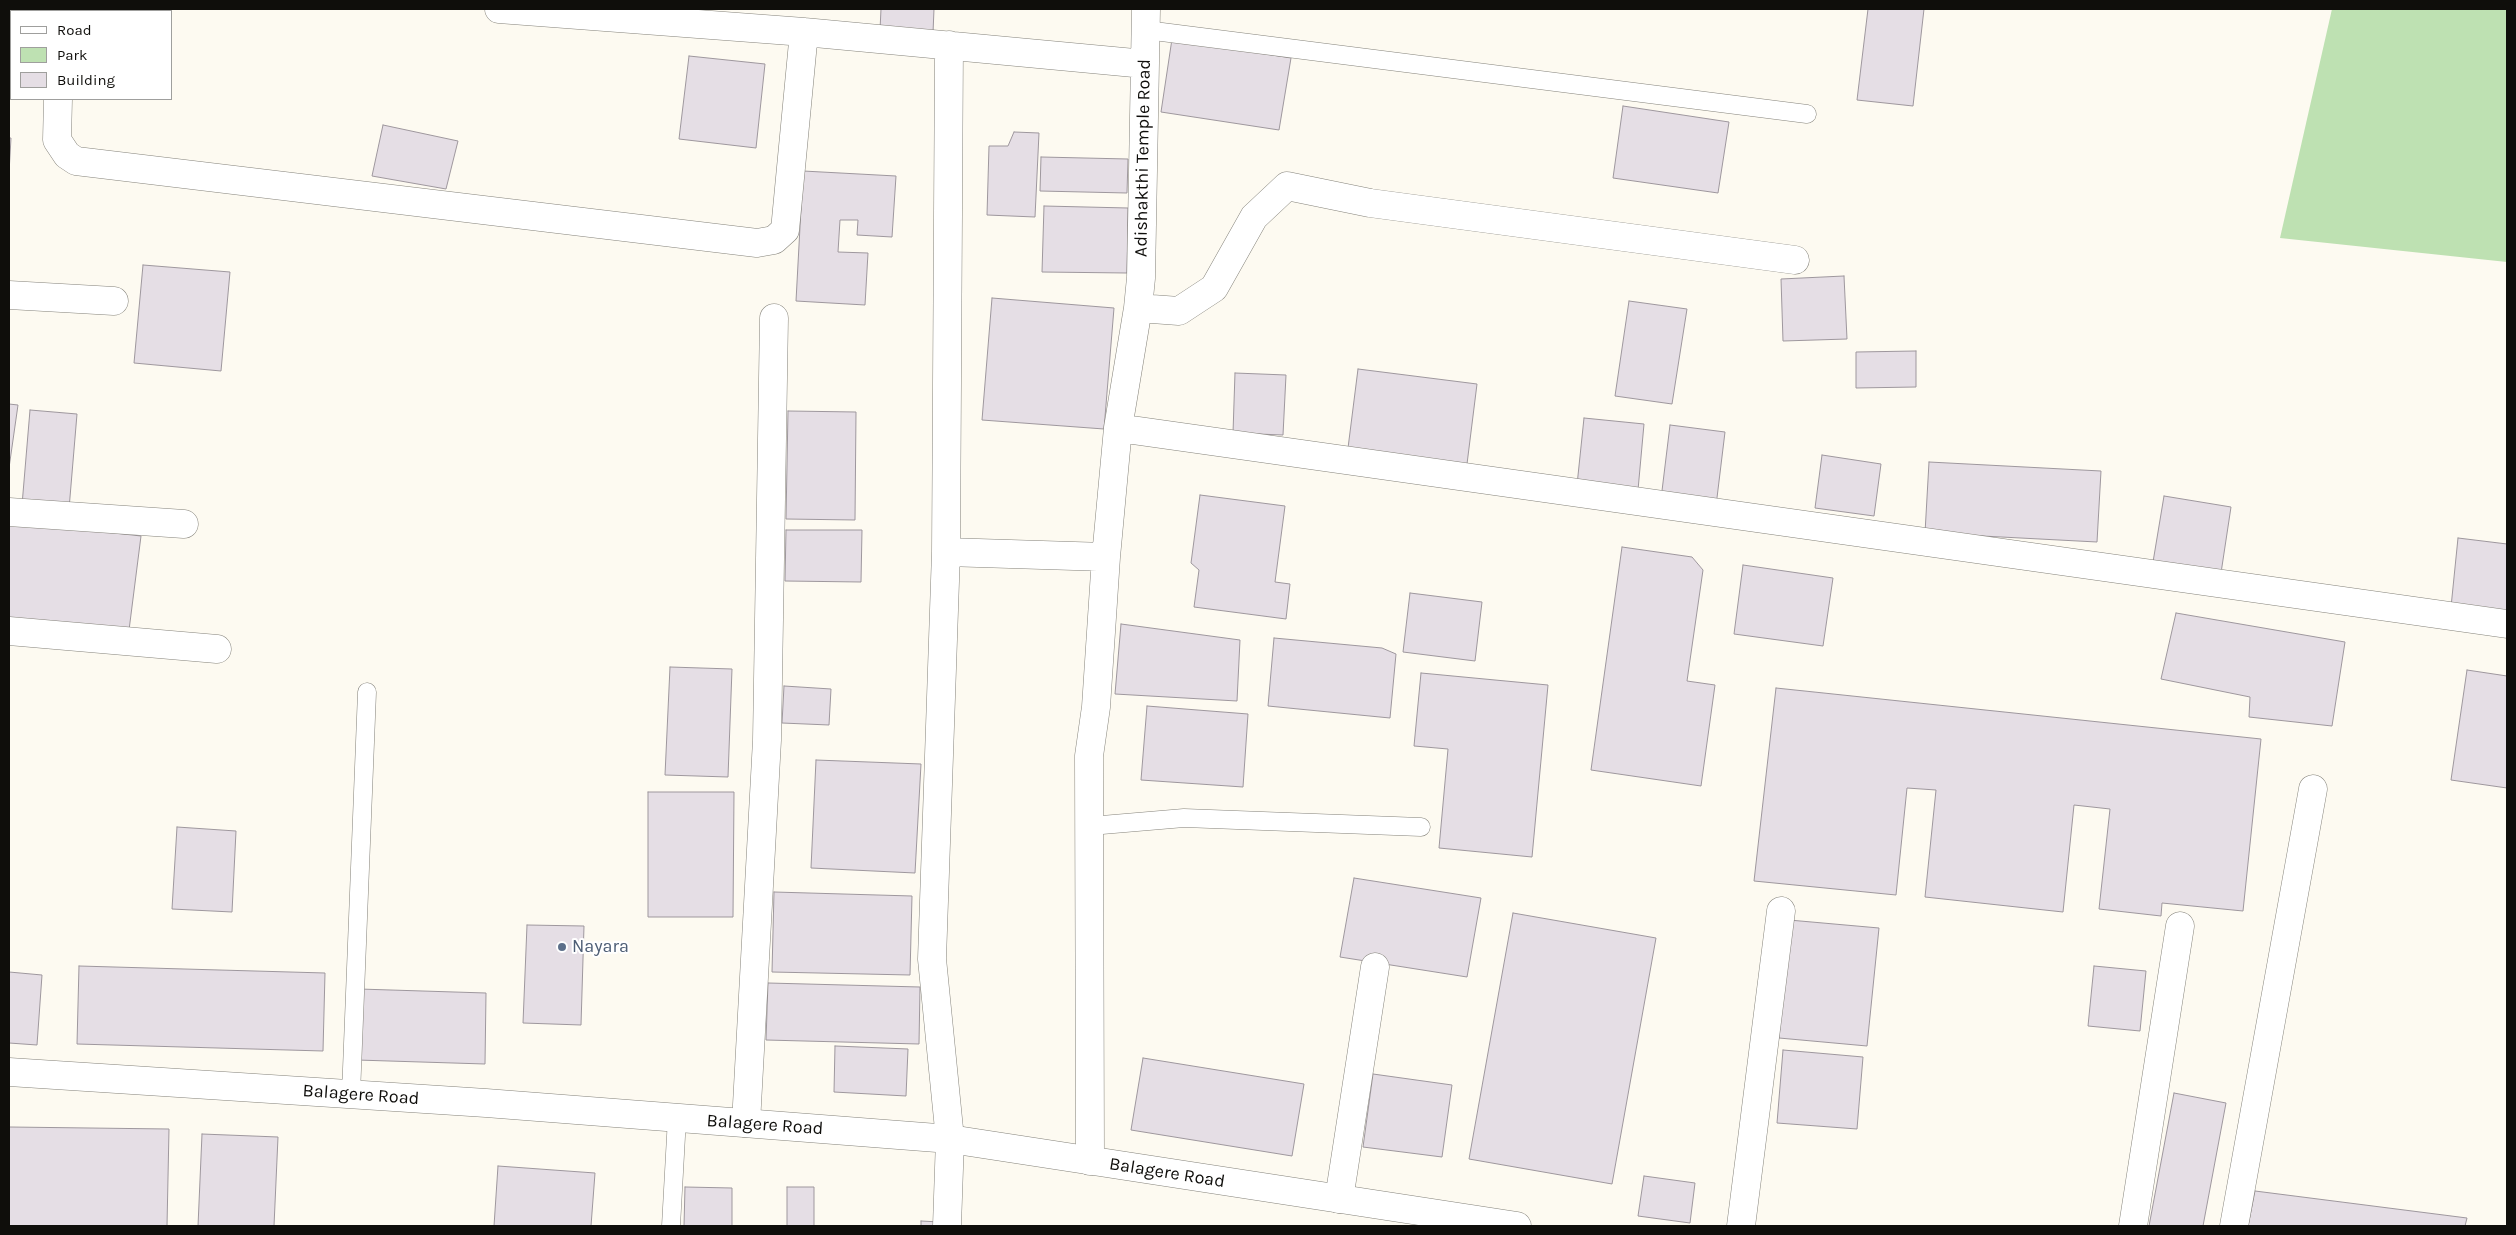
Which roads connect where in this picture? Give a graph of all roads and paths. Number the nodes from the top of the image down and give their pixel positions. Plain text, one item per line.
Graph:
1 (499, 9) edge
2 (701, 16) edge
3 (1146, 19) edge
4 (804, 32) junction
5 (949, 45) junction
6 (1145, 64) junction
7 (58, 100) edge
8 (1807, 114) dead end
9 (1796, 260) dead end
10 (9, 295) edge
11 (114, 301) dead end
12 (1138, 308) junction
13 (774, 318) dead end
14 (1118, 428) junction
15 (9, 512) edge
16 (184, 524) dead end
17 (946, 552) junction
18 (1106, 557) junction
19 (2507, 624) edge
20 (9, 631) edge
21 (217, 649) dead end
22 (367, 692) dead end
23 (2313, 789) dead end
24 (1090, 826) junction
25 (1420, 827) dead end
26 (1781, 911) dead end
27 (2180, 926) dead end
28 (1375, 967) dead end
29 (9, 1072) edge
30 (351, 1094) junction
31 (676, 1118) junction
32 (746, 1123) junction
33 (950, 1139) junction
34 (1090, 1161) junction
35 (1339, 1199) junction
36 (671, 1226) edge
37 (947, 1226) edge
38 (1516, 1226) edge
39 (1741, 1226) edge
40 (2133, 1226) edge
41 (2234, 1226) edge

1 - 2 street
2 - 4 street
3 - 6 street, Adishakthi Temple Road
3 - 8 lane
4 - 5 street
4 - 7 street
5 - 6 street
5 - 17 street
6 - 12 street, Adishakthi Temple Road
9 - 12 street
10 - 11 street
12 - 14 street, Adishakthi Temple Road
13 - 32 street
14 - 18 street, Adishakthi Temple Road
14 - 19 street
15 - 16 street
17 - 18 street
17 - 33 street
18 - 24 street, Adishakthi Temple Road
20 - 21 street
22 - 30 lane
23 - 41 street
24 - 25 lane
24 - 34 street, Adishakthi Temple Road
26 - 39 street
27 - 40 street
28 - 35 street
29 - 30 street, Balagere Road
30 - 31 street, Balagere Road
31 - 32 street, Balagere Road
31 - 36 lane
32 - 33 street, Balagere Road
33 - 34 street, Balagere Road
33 - 37 street
34 - 35 street, Balagere Road
35 - 38 street, Balagere Road

